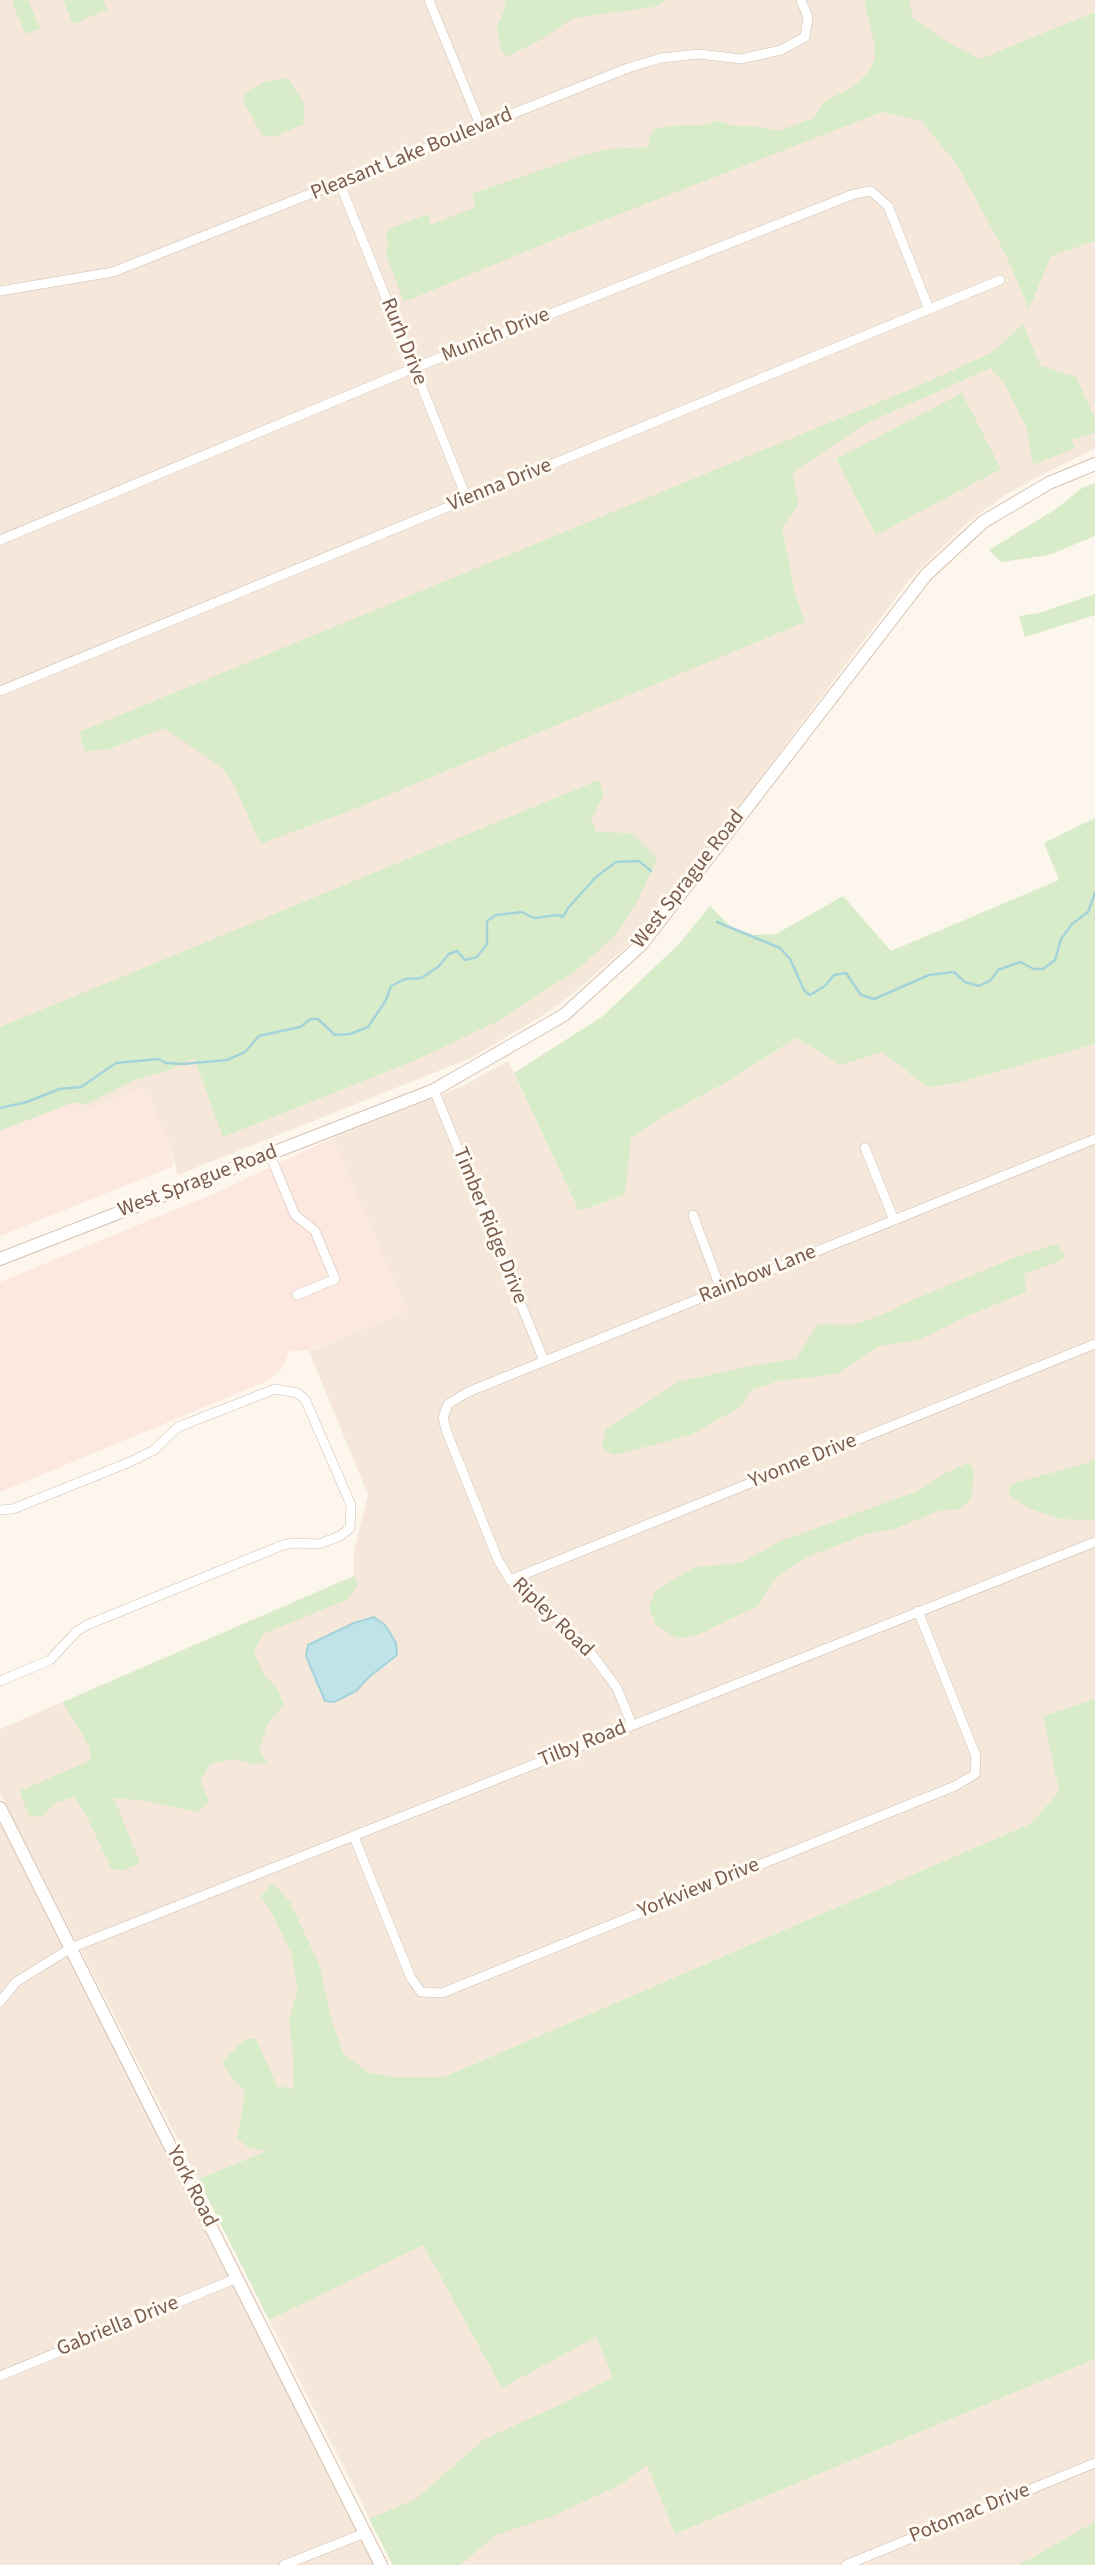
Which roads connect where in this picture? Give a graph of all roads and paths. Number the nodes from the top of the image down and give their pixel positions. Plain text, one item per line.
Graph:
1 (429, 0) edge
2 (801, 0) edge
3 (481, 127) junction
4 (340, 184) junction
5 (1000, 280) dead end
6 (0, 291) edge
7 (929, 309) junction
8 (414, 368) junction
9 (1095, 464) edge
10 (467, 499) junction
11 (0, 540) edge
12 (0, 691) edge
13 (434, 1090) junction
14 (1095, 1139) edge
15 (865, 1148) dead end
16 (270, 1155) junction
17 (693, 1214) dead end
18 (894, 1220) junction
19 (0, 1259) edge
20 (720, 1290) junction
21 (297, 1295) dead end
22 (1095, 1344) edge
23 (544, 1362) junction
24 (446, 1430) joint
25 (0, 1510) edge
26 (1095, 1542) edge
27 (510, 1580) junction
28 (918, 1611) junction
29 (0, 1681) edge
30 (632, 1725) junction
31 (0, 1808) edge
32 (354, 1837) junction
33 (71, 1948) junction
34 (0, 2002) edge
35 (237, 2278) junction
36 (0, 2376) edge
37 (1095, 2463) edge
38 (365, 2533) junction
39 (284, 2565) edge
40 (381, 2565) edge
41 (846, 2565) edge

1 - 3 street
2 - 3 street, Pleasant Lake Boulevard
3 - 4 street, Pleasant Lake Boulevard
4 - 6 street, Pleasant Lake Boulevard
4 - 8 street, Rurh Drive
5 - 7 street, Vienna Drive
7 - 8 street, Munich Drive
7 - 10 street, Vienna Drive
8 - 10 street, Rurh Drive
8 - 11 street, Munich Drive
9 - 13 street, West Sprague Road
10 - 12 street, Vienna Drive
13 - 16 street, West Sprague Road
13 - 23 street, Timber Ridge Drive
14 - 18 street, Rainbow Lane
15 - 18 street
16 - 19 street, West Sprague Road
16 - 21 street
17 - 20 street
18 - 20 street, Rainbow Lane
20 - 23 street, Rainbow Lane
22 - 27 street, Yvonne Drive
23 - 24 street, Rainbow Lane
24 - 27 street, Ripley Road
25 - 29 street
26 - 28 street, Tilby Road
27 - 30 street, Ripley Road
28 - 30 street, Tilby Road
28 - 32 street, Yorkview Drive
30 - 32 street, Tilby Road
31 - 33 street, York Road
32 - 33 street, Tilby Road
33 - 34 street, Tilby Road
33 - 35 street, York Road
35 - 36 street, Gabriella Drive
35 - 38 street, York Road
37 - 41 street, Potomac Drive
38 - 39 street
38 - 40 street, York Road

